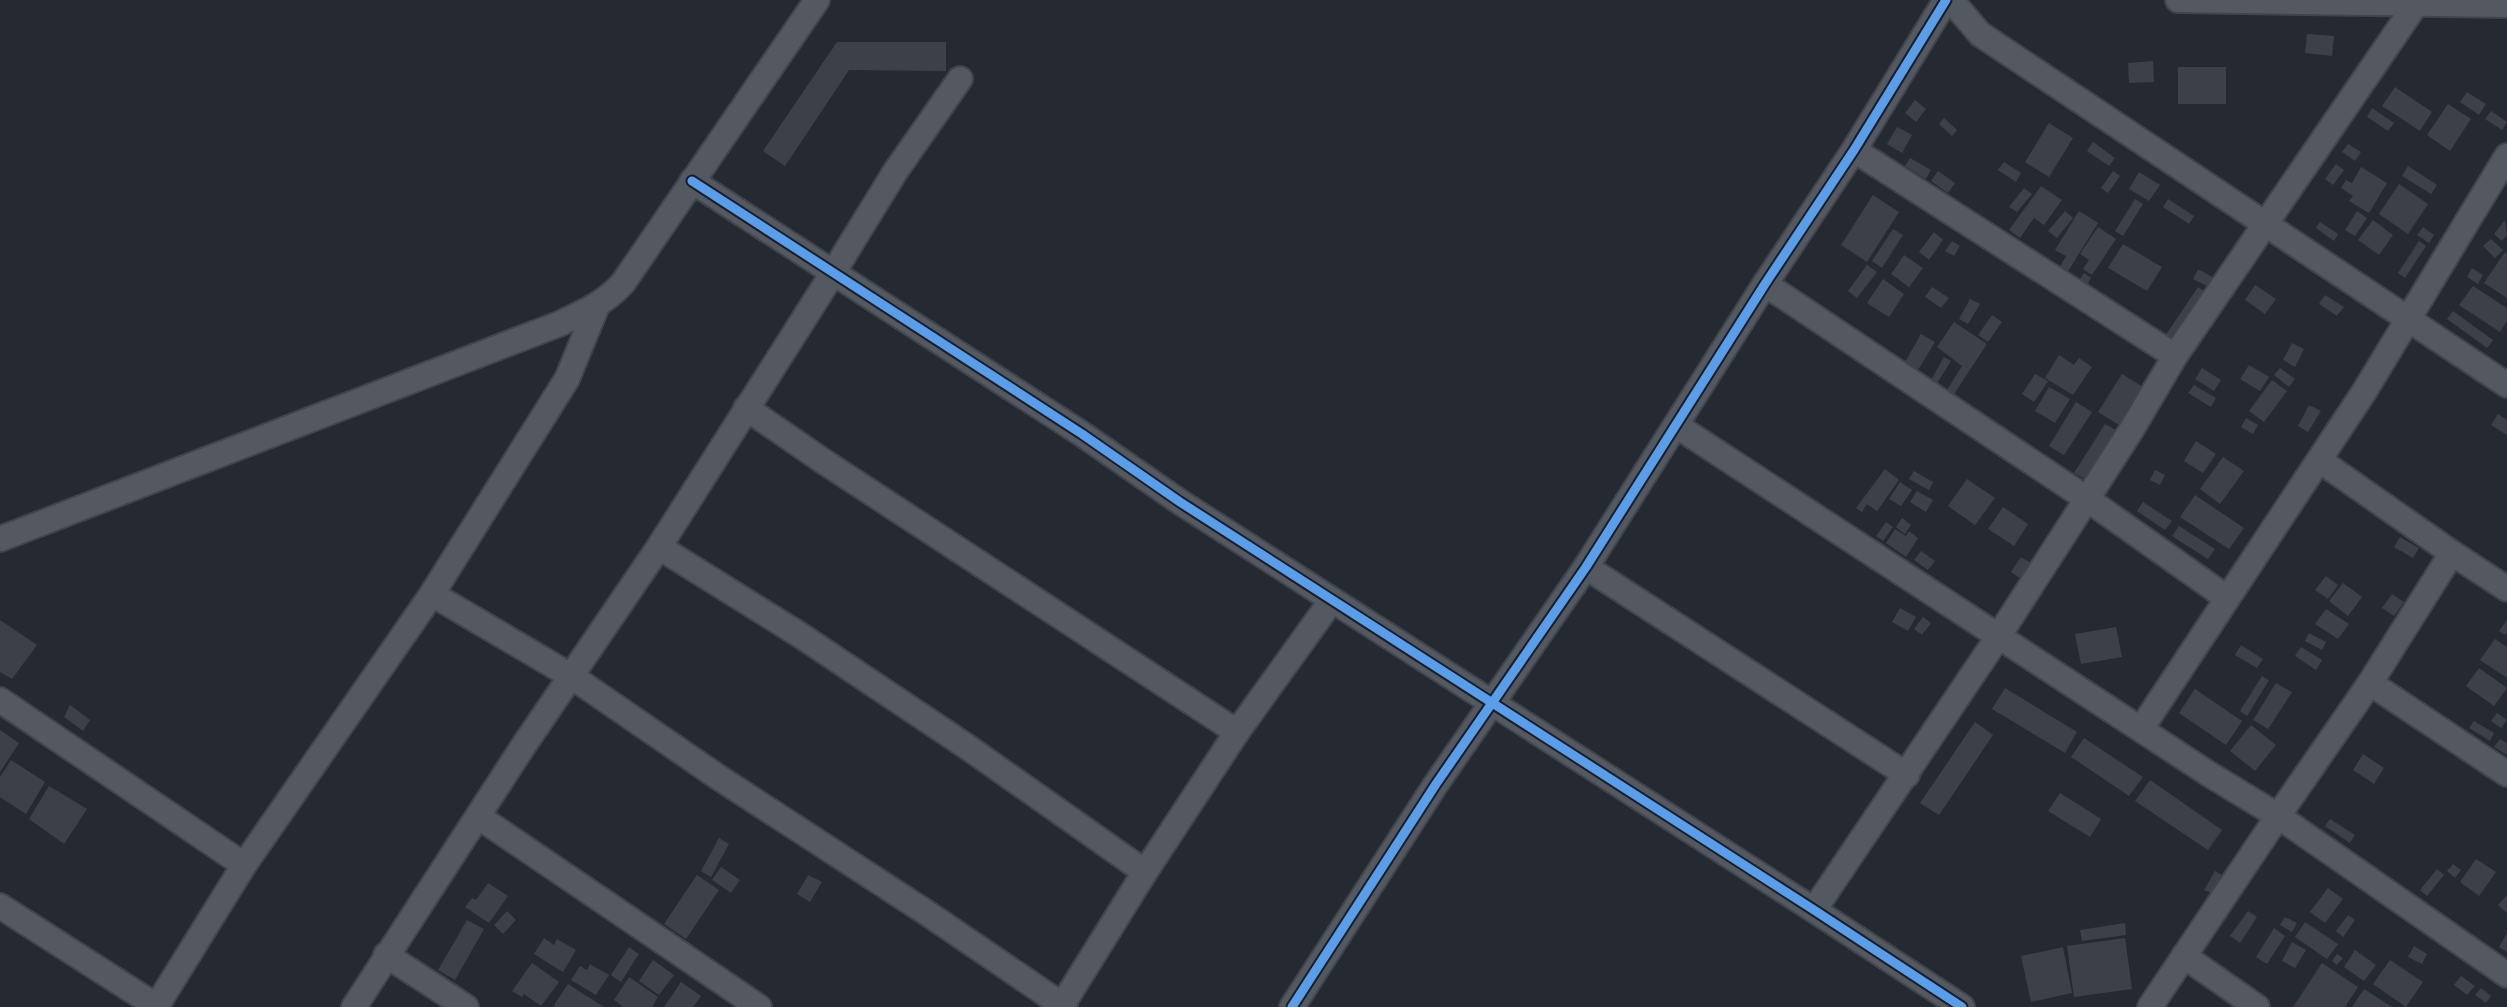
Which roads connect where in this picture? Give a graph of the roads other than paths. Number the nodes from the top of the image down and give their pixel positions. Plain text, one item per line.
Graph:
1 (817, 0) edge
2 (1948, 0) edge
3 (2178, 0) edge
4 (2416, 4) junction
5 (2507, 5) edge
6 (960, 79) dead end
7 (1854, 150) junction
8 (2507, 156) edge
9 (692, 181) junction
10 (2266, 222) junction
11 (833, 273) junction
12 (1765, 284) junction
13 (597, 306) junction
14 (2407, 318) junction
15 (2175, 356) junction
16 (2507, 384) edge
17 (746, 408) junction
18 (1677, 426) junction
19 (2319, 460) junction
20 (2087, 499) junction
21 (0, 539) edge
22 (659, 547) junction
23 (2452, 554) junction
24 (1586, 567) junction
25 (2507, 589) edge
26 (432, 594) junction
27 (2227, 598) junction
28 (1332, 600) junction
29 (1998, 637) junction
30 (571, 676) junction
31 (2370, 683) junction
32 (0, 700) edge
33 (1491, 704) junction
34 (2141, 729) junction
35 (1237, 732) junction
36 (2507, 774) edge
37 (1907, 775) junction
38 (2278, 816) junction
39 (478, 817) junction
40 (244, 865) junction
41 (1145, 872) junction
42 (1815, 910) junction
43 (2, 913) edge
44 (386, 955) junction
45 (2184, 956) junction
46 (2507, 975) edge
47 (1063, 1006) edge
48 (1959, 1006) edge
49 (157, 1007) edge
50 (354, 1007) edge
51 (466, 1007) edge
52 (759, 1007) edge
53 (1292, 1007) edge
54 (2150, 1007) edge
55 (2257, 1007) edge

1 - 9 street
2 - 7 street
2 - 10 street
3 - 4 street
4 - 5 street
4 - 10 street
6 - 11 street
7 - 12 street
7 - 15 street
8 - 14 street
9 - 11 street
9 - 13 street
10 - 14 street
10 - 15 street
11 - 17 street
11 - 28 street
12 - 18 street
12 - 20 street
13 - 21 street
13 - 26 street
14 - 16 street
14 - 19 street
15 - 20 street
17 - 22 street
17 - 35 street
18 - 24 street
18 - 29 street
19 - 23 street
19 - 27 street
20 - 27 street
20 - 29 street
22 - 30 street
22 - 41 street
23 - 25 street
23 - 31 street
24 - 33 street
24 - 37 street
26 - 30 street
26 - 40 street
27 - 34 street
28 - 33 street
28 - 35 street
29 - 34 street
29 - 37 street
30 - 39 street
30 - 47 street
31 - 36 street
31 - 38 street
32 - 40 street
33 - 42 street
33 - 53 street
34 - 38 street
35 - 41 street
37 - 42 street
38 - 45 street
38 - 46 street
39 - 44 street
39 - 52 street
40 - 49 street
41 - 47 street
42 - 48 street
43 - 49 street
44 - 50 street
44 - 51 street
45 - 54 street
45 - 55 street

